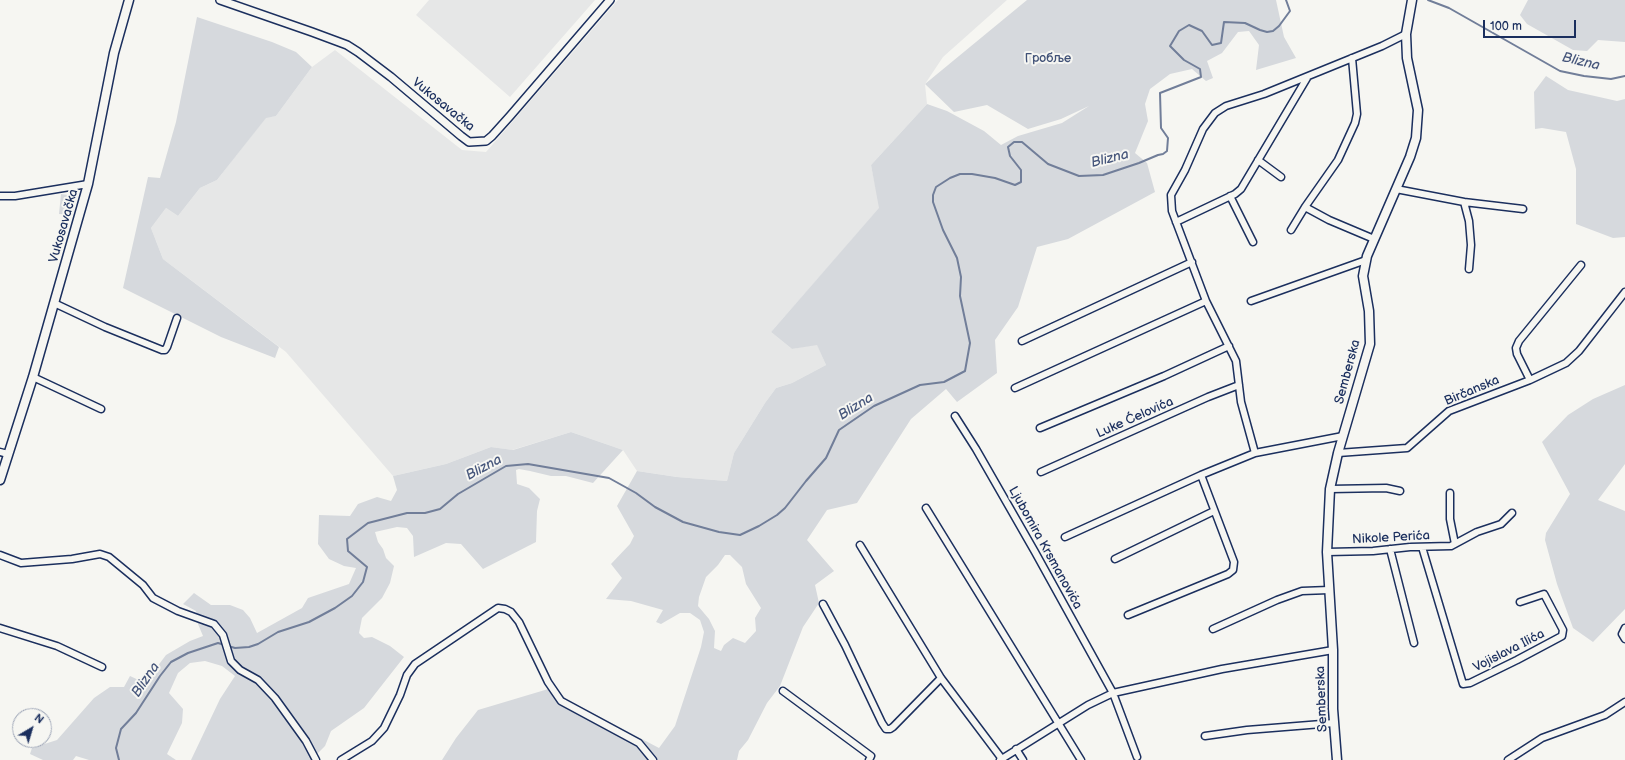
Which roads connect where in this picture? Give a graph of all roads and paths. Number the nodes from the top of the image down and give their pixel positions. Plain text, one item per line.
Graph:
1 (129, 0) edge
2 (220, 0) edge
3 (610, 0) edge
4 (1411, 3) edge
5 (1406, 34) junction
6 (1352, 58) junction
7 (1308, 76) junction
8 (1258, 160) junction
9 (1281, 177) dead end
10 (88, 184) junction
11 (1396, 189) junction
12 (0, 196) edge
13 (1230, 196) junction
14 (1464, 202) junction
15 (1305, 206) junction
16 (1523, 209) dead end
17 (1176, 222) junction
18 (1291, 230) dead end
19 (1374, 239) junction
20 (1253, 242) dead end
21 (1366, 260) junction
22 (1192, 262) junction
23 (1581, 265) dead end
24 (1469, 270) dead end
25 (1625, 292) edge
26 (1206, 301) junction
27 (1251, 301) dead end
28 (54, 303) junction
29 (177, 318) dead end
30 (1022, 341) dead end
31 (1229, 346) junction
32 (33, 377) junction
33 (1530, 380) junction
34 (1239, 385) junction
35 (1015, 388) dead end
36 (101, 409) dead end
37 (955, 416) dead end
38 (1040, 428) dead end
39 (1343, 436) junction
40 (4, 453) edge
41 (1255, 453) junction
42 (1338, 453) junction
43 (1041, 472) dead end
44 (1, 474) edge
45 (1201, 475) junction
46 (1330, 489) junction
47 (1400, 491) dead end
48 (1450, 492) dead end
49 (926, 508) dead end
50 (1214, 511) junction
51 (1512, 513) dead end
52 (1065, 537) dead end
53 (1455, 544) junction
54 (860, 545) dead end
55 (1422, 547) junction
56 (1390, 549) junction
57 (1327, 552) junction
58 (0, 555) edge
59 (1115, 559) dead end
60 (1329, 590) junction
61 (1520, 602) dead end
62 (823, 604) dead end
63 (1128, 615) dead end
64 (0, 628) edge
65 (1625, 628) edge
66 (1213, 629) dead end
67 (1625, 639) edge
68 (1414, 643) dead end
69 (1333, 650) junction
70 (102, 667) dead end
71 (941, 678) junction
72 (783, 691) dead end
73 (1113, 693) junction
74 (1625, 702) edge
75 (1334, 723) junction
76 (1059, 724) junction
77 (1205, 736) dead end
78 (1016, 749) junction
79 (1137, 757) dead end
80 (1001, 759) edge
81 (316, 760) edge
82 (341, 760) edge
83 (652, 760) edge
84 (869, 760) edge
85 (1023, 760) edge
86 (1081, 760) edge
87 (1338, 760) edge
88 (1508, 760) edge

1 - 10 main road, Vukosavačka
2 - 3 street, Vukosavačka
4 - 5 main road, Semberska
5 - 6 street
5 - 11 main road, Semberska
6 - 7 street
6 - 15 street
7 - 8 street
7 - 17 street
8 - 9 street
8 - 13 street
10 - 12 street
10 - 28 main road, Vukosavačka
11 - 14 street
11 - 19 main road, Semberska
13 - 17 street
13 - 20 street
14 - 16 street
14 - 24 street
15 - 18 street
15 - 19 street
17 - 22 street
19 - 21 main road, Semberska
21 - 27 street
21 - 39 main road, Semberska
22 - 26 street
22 - 30 street
23 - 33 street
25 - 33 street, Birčanska
26 - 31 street
26 - 35 street
28 - 29 street
28 - 32 main road, Vukosavačka
31 - 34 street
31 - 38 street, Luke Ćelovića
32 - 36 street
32 - 40 main road, Vukosavačka
33 - 42 street, Birčanska
34 - 41 street
34 - 43 street, Luke Ćelovića
37 - 73 street, Ljubomira Krsmanovića
39 - 41 street
39 - 42 main road, Semberska
40 - 44 main road, Vukosavačka
41 - 45 street
42 - 46 main road, Semberska
45 - 50 street
45 - 52 street
46 - 47 street
46 - 57 main road, Semberska
48 - 53 street
49 - 76 street
50 - 59 street
50 - 63 street
51 - 53 street, Nikole Perića
53 - 55 street, Nikole Perića
54 - 71 street
55 - 56 street, Nikole Perića
55 - 61 street, Vojislava Ilića
56 - 57 street, Nikole Perića
56 - 68 street
57 - 60 main road, Semberska
58 - 81 street
60 - 66 street
60 - 69 main road, Semberska
62 - 71 street
64 - 70 street
65 - 67 street
69 - 73 street
69 - 75 main road, Semberska
71 - 80 street
72 - 84 street
73 - 76 street
73 - 79 street, Ljubomira Krsmanovića
74 - 88 street
75 - 77 street
75 - 87 main road, Semberska
76 - 78 street
76 - 86 street
78 - 80 street
78 - 85 street
82 - 83 street

